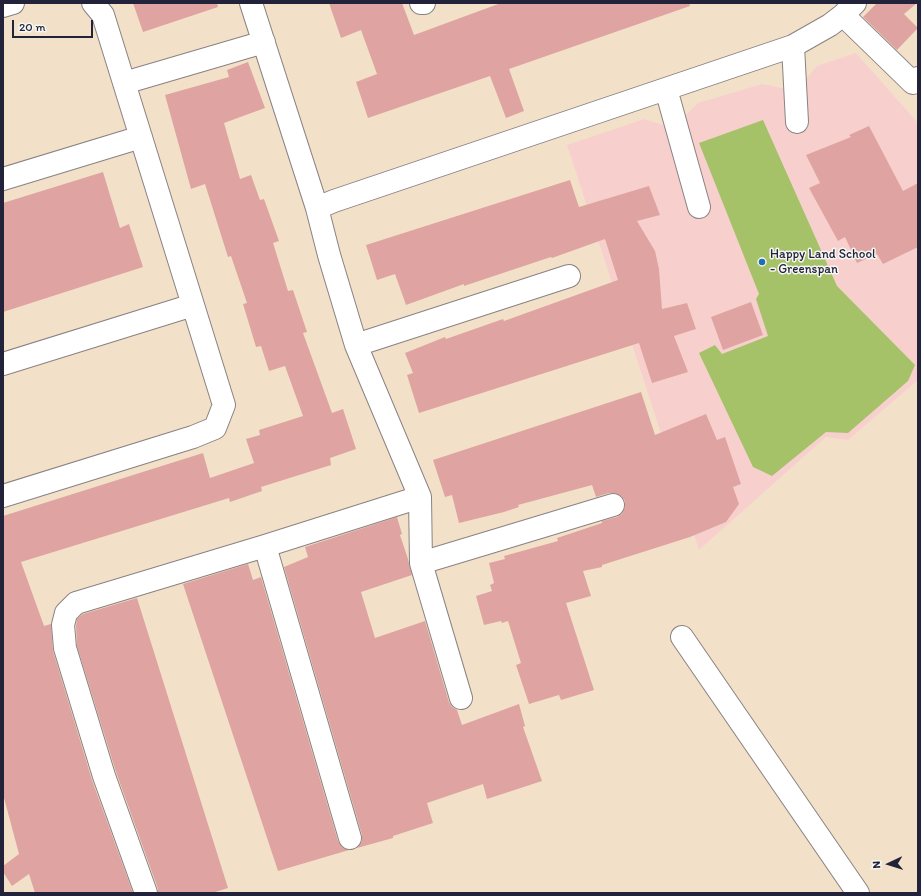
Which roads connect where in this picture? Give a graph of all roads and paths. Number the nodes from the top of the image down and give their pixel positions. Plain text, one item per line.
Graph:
1 (13, 3) edge
2 (93, 3) edge
3 (251, 3) edge
4 (421, 3) edge
5 (424, 3) edge
6 (3, 6) edge
7 (849, 9) edge
8 (264, 42) junction
9 (793, 46) junction
10 (918, 78) edge
11 (124, 83) junction
12 (666, 89) junction
13 (797, 122) dead end
14 (141, 137) junction
15 (3, 180) edge
16 (699, 207) dead end
17 (317, 208) junction
18 (569, 276) dead end
19 (193, 305) junction
20 (356, 345) junction
21 (3, 364) edge
22 (3, 496) edge
23 (420, 497) junction
24 (613, 505) dead end
25 (265, 546) junction
26 (421, 563) junction
27 (682, 637) dead end
28 (461, 698) dead end
29 (350, 838) dead end
30 (146, 893) edge
31 (858, 893) edge

1 - 6 street
2 - 11 street
3 - 8 street
4 - 5 street
7 - 9 street
7 - 10 street
8 - 11 street
8 - 17 street
9 - 12 street
9 - 13 street
11 - 14 street
12 - 16 street
12 - 17 street
14 - 15 street
14 - 19 street
17 - 20 street
18 - 20 street
19 - 21 street
19 - 22 street
20 - 23 street
23 - 25 street
23 - 26 street
24 - 26 street
25 - 29 street
25 - 30 street
26 - 28 street
27 - 31 street

